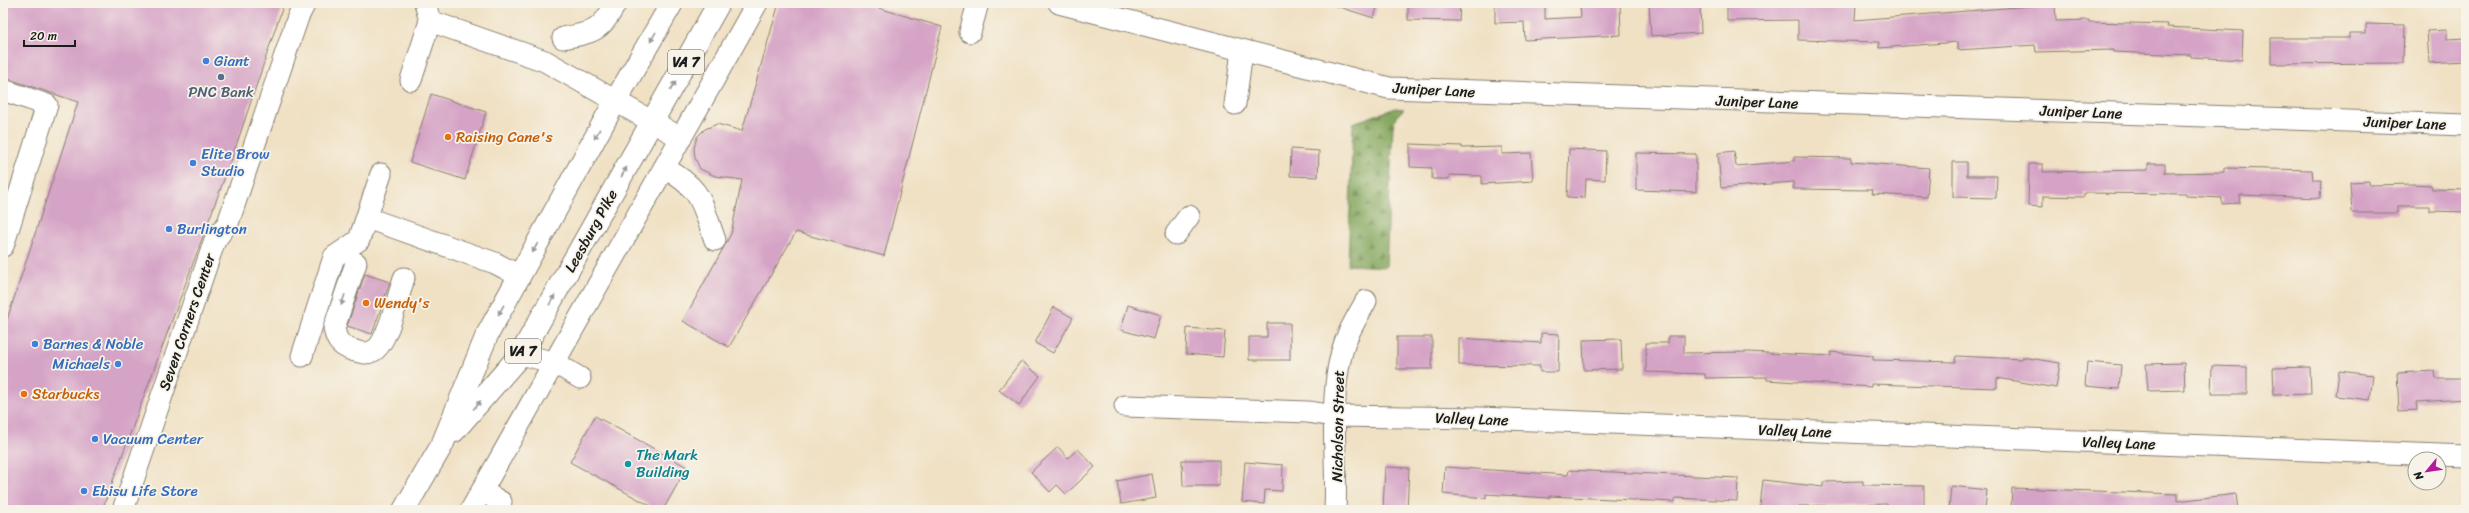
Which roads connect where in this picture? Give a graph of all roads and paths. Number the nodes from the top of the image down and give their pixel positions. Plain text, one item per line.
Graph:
1 (305, 3) edge
2 (616, 3) edge
3 (672, 3) edge
4 (720, 3) edge
5 (758, 3) edge
6 (978, 3) edge
7 (1059, 3) edge
8 (428, 12) edge
9 (970, 32) dead end
10 (562, 38) dead end
11 (1242, 51) junction
12 (411, 80) dead end
13 (3, 90) edge
14 (616, 100) junction
15 (1235, 104) dead end
16 (653, 120) junction
17 (2466, 125) edge
18 (681, 138) junction
19 (664, 168) junction
20 (381, 174) dead end
21 (1189, 216) dead end
22 (367, 218) junction
23 (1176, 234) dead end
24 (715, 240) dead end
25 (3, 246) edge
26 (356, 263) dead end
27 (520, 276) junction
28 (404, 278) dead end
29 (1366, 301) dead end
30 (521, 354) junction
31 (302, 356) dead end
32 (555, 363) junction
33 (580, 378) dead end
34 (1125, 406) dead end
35 (1335, 416) junction
36 (442, 445) junction
37 (2466, 456) edge
38 (482, 491) junction
39 (501, 502) dead end
40 (123, 510) edge
41 (404, 510) edge
42 (471, 510) edge
43 (1335, 510) edge

1 - 40 street, Seven Corners Center
2 - 10 street
3 -> 14 main road, Leesburg Pike / VA 7
16 -> 4 main road, Leesburg Pike / VA 7
5 - 18 street
6 - 9 street
7 - 11 street, Juniper Lane
8 - 12 street
8 - 14 street
11 - 15 street
11 - 17 street, Juniper Lane
13 - 25 street
14 - 16 street
14 -> 27 main road, Leesburg Pike / VA 7
16 - 18 street
30 -> 16 main road, Leesburg Pike / VA 7
18 - 19 street
19 - 24 street
19 - 32 street
20 - 22 street
21 - 23 street
22 - 27 street
22 - 31 street
26 -> 28 street
27 -> 36 main road, Leesburg Pike / VA 7
29 - 35 street, Nicholson Street
30 - 32 street
36 -> 30 main road, Leesburg Pike / VA 7
32 - 33 street
32 - 38 street
34 - 35 street, Valley Lane
35 - 37 street, Valley Lane
35 - 43 street, Nicholson Street
36 - 41 main road, Leesburg Pike / VA 7
38 - 39 street
38 - 42 street

